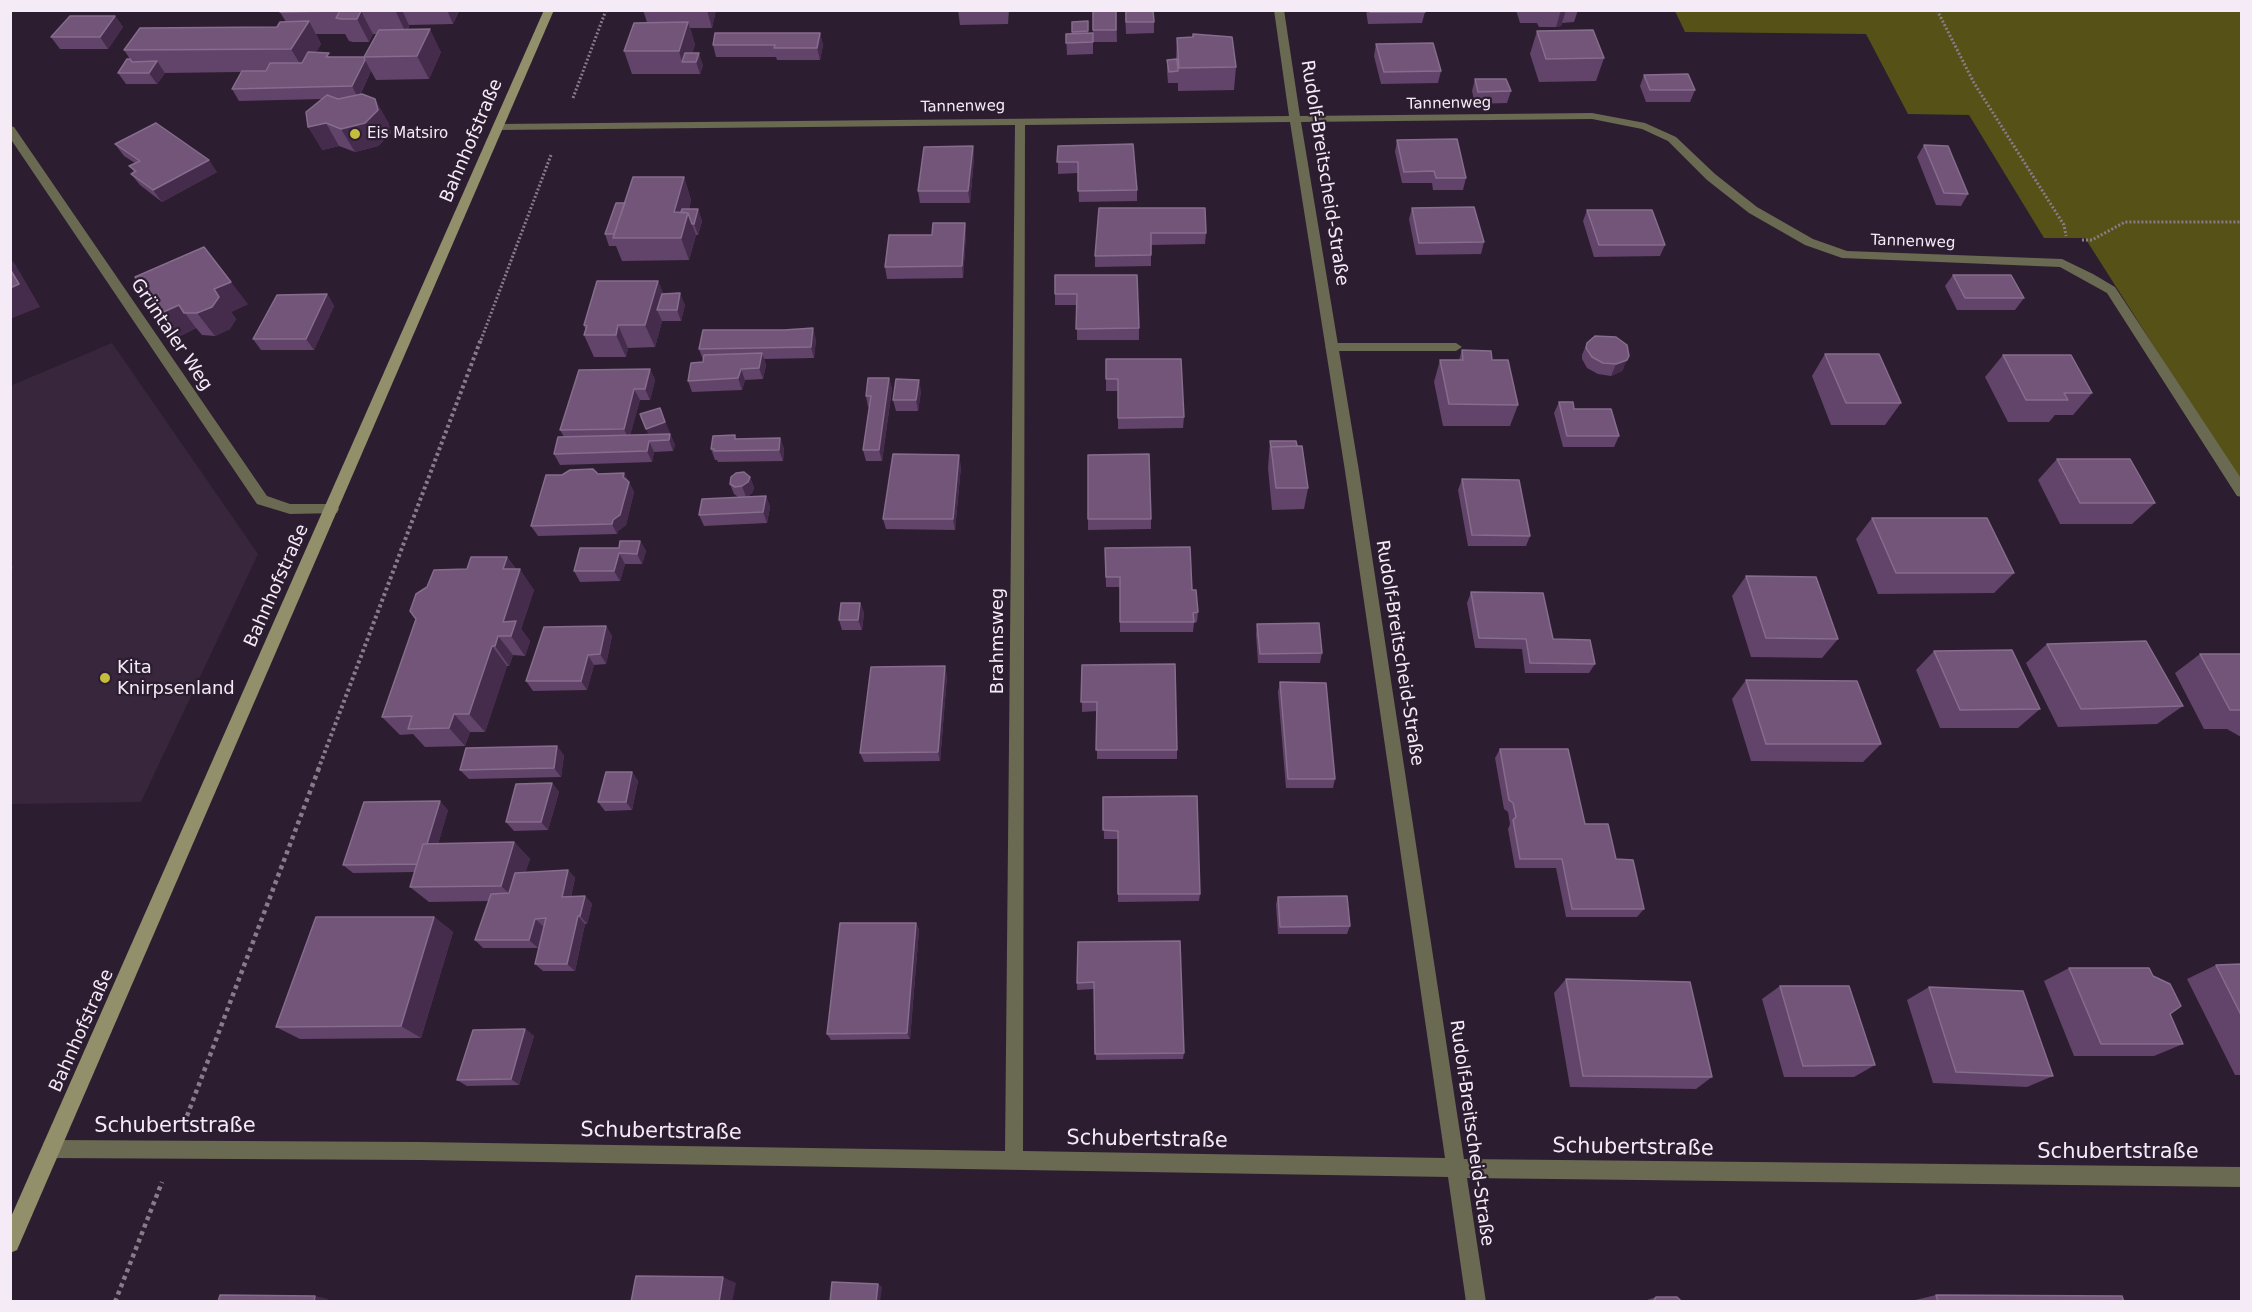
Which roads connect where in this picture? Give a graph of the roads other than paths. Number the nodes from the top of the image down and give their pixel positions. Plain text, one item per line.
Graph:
1 (549, 10) edge
2 (1279, 10) edge
3 (1295, 121) junction
4 (1020, 122) junction
5 (499, 127) junction
6 (10, 129) edge
7 (1331, 347) junction
8 (1456, 347) dead end
9 (2241, 492) edge
10 (332, 509) junction
11 (51, 1149) junction
12 (1014, 1160) junction
13 (1457, 1168) junction
14 (2241, 1177) edge
15 (10, 1243) edge
16 (1476, 1302) edge

1 - 5 main road, Bahnhofstraße
2 - 3 street, Rudolf-Breitscheid-Straße
3 - 4 street, Tannenweg
3 - 7 street, Rudolf-Breitscheid-Straße
3 - 9 street, Tannenweg
4 - 5 street, Tannenweg
4 - 12 street, Brahmsweg
5 - 10 main road, Bahnhofstraße
6 - 10 street, Grüntaler Weg
7 - 8 street
7 - 13 street, Rudolf-Breitscheid-Straße
10 - 11 main road, Bahnhofstraße
11 - 12 street, Schubertstraße
11 - 15 main road, Bahnhofstraße
12 - 13 street, Schubertstraße
13 - 14 street, Schubertstraße
13 - 16 street, Rudolf-Breitscheid-Straße

